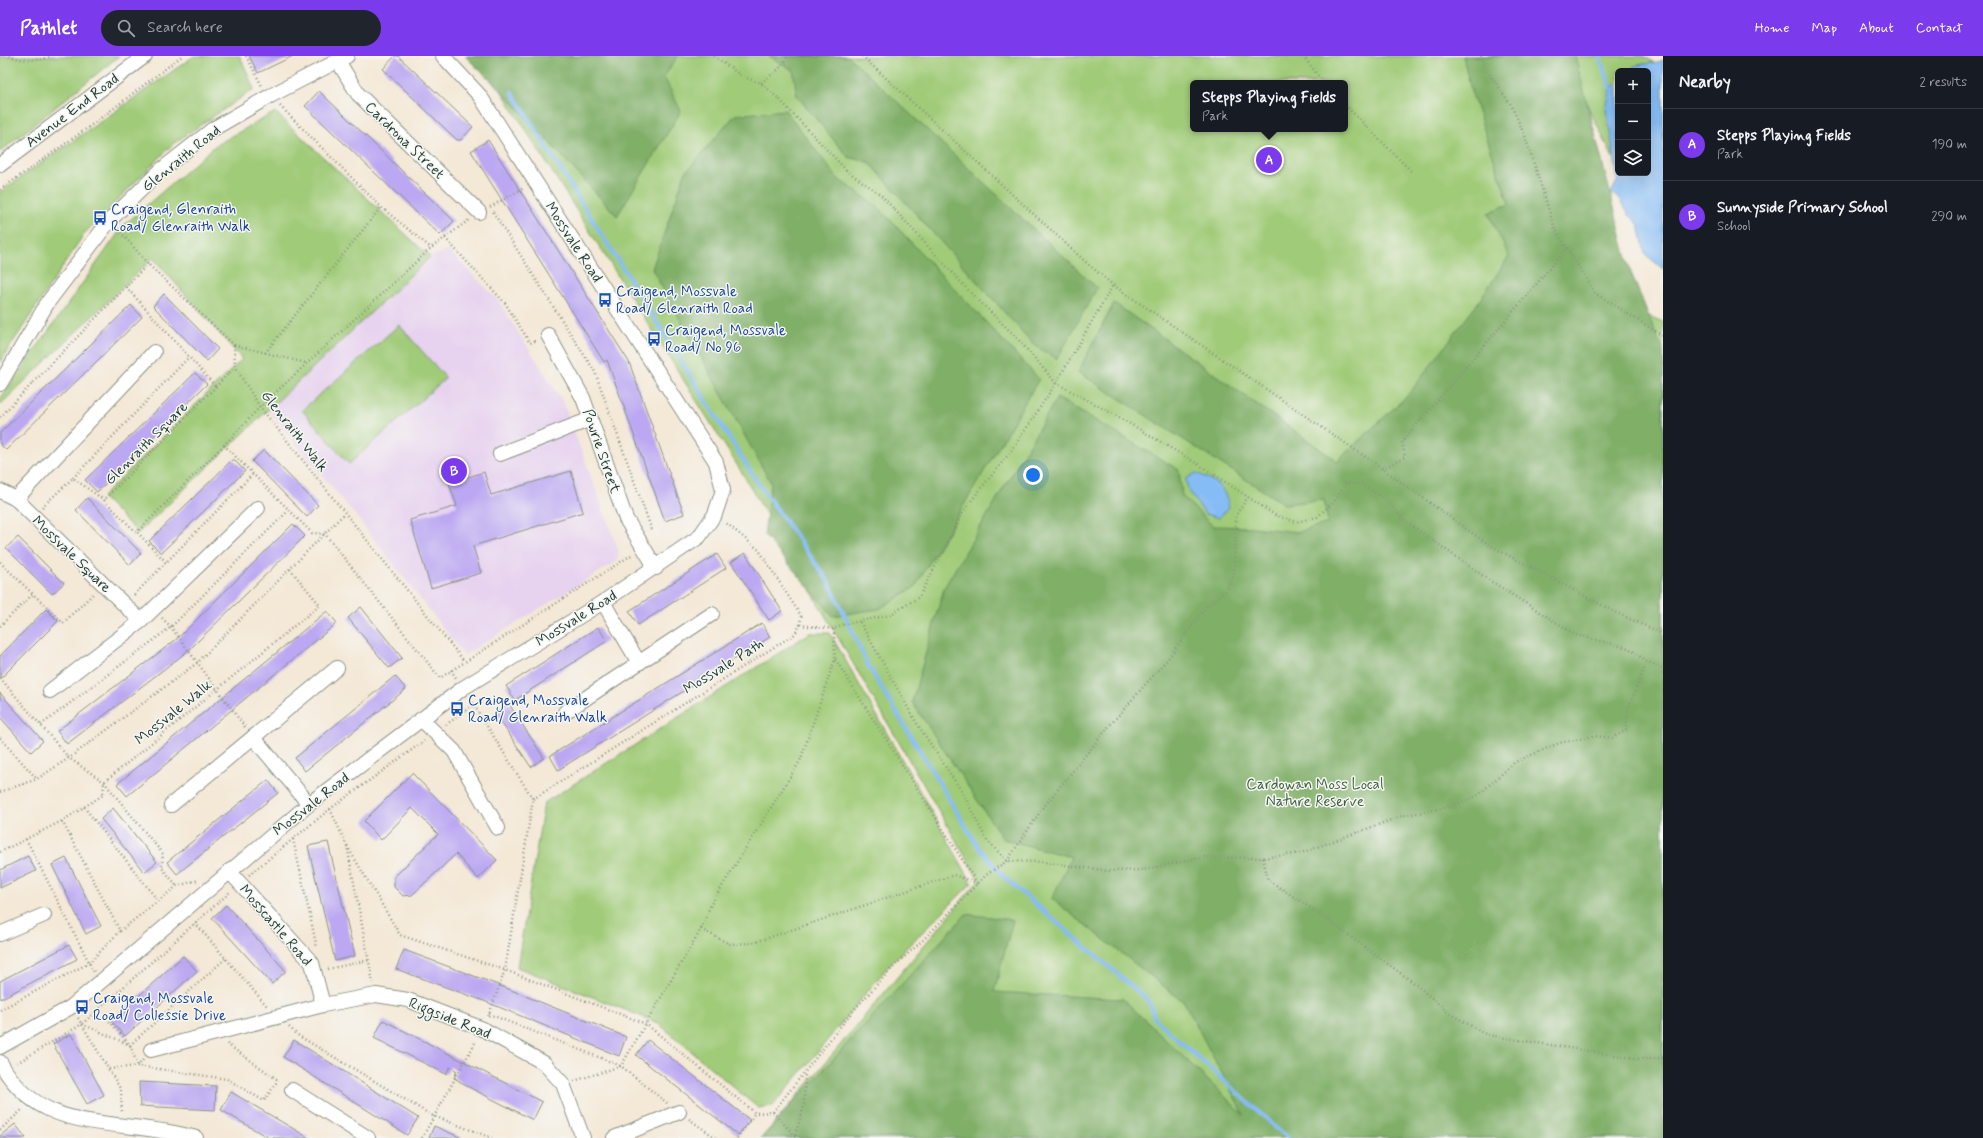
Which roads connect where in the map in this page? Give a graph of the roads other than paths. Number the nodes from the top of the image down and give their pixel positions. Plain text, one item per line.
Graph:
1 (145, 56) edge
2 (443, 56) edge
3 (343, 59) edge
4 (0, 165) edge
5 (484, 210) road end
6 (548, 335) road end
7 (154, 352) dead end
8 (0, 384) edge
9 (591, 419) junction
10 (500, 454) dead end
11 (0, 491) edge
12 (16, 499) junction
13 (258, 508) dead end
14 (656, 568) junction
15 (603, 602) junction
16 (712, 614) dead end
17 (141, 621) junction
18 (639, 663) junction
19 (337, 668) dead end
20 (50, 691) dead end
21 (565, 712) dead end
22 (421, 719) junction
23 (253, 738) junction
24 (309, 804) junction
25 (171, 805) dead end
26 (498, 828) dead end
27 (229, 871) junction
28 (44, 915) dead end
29 (0, 934) edge
30 (323, 1005) junction
31 (0, 1047) edge
32 (151, 1050) road end
33 (0, 1062) edge
34 (292, 1090) road end
35 (679, 1112) road end
36 (190, 1137) edge
37 (368, 1138) edge
38 (583, 1138) edge
39 (614, 1138) edge

1 - 4 street, Avenue End Road
2 - 14 street, Mossvale Road
3 - 5 street, Cardrona Street
3 - 8 street, Glenraith Road
6 - 9 street, Powrie Street
7 - 12 street
9 - 10 street
9 - 14 street, Powrie Street
11 - 12 street, Mossvale Square
12 - 17 street, Mossvale Square
13 - 17 street
14 - 15 street, Mossvale Road
15 - 18 street
15 - 22 street, Mossvale Road
16 - 18 street
17 - 20 street
18 - 21 street
19 - 23 street
22 - 24 street, Mossvale Road
22 - 26 street
23 - 24 street
23 - 25 street
24 - 27 street, Mossvale Road
27 - 30 street, Mosscastle Road
27 - 31 street, Mossvale Road
28 - 29 street
30 - 32 street, Riggside Road
30 - 38 street, Riggside Road
33 - 36 street
34 - 37 street
35 - 39 street

